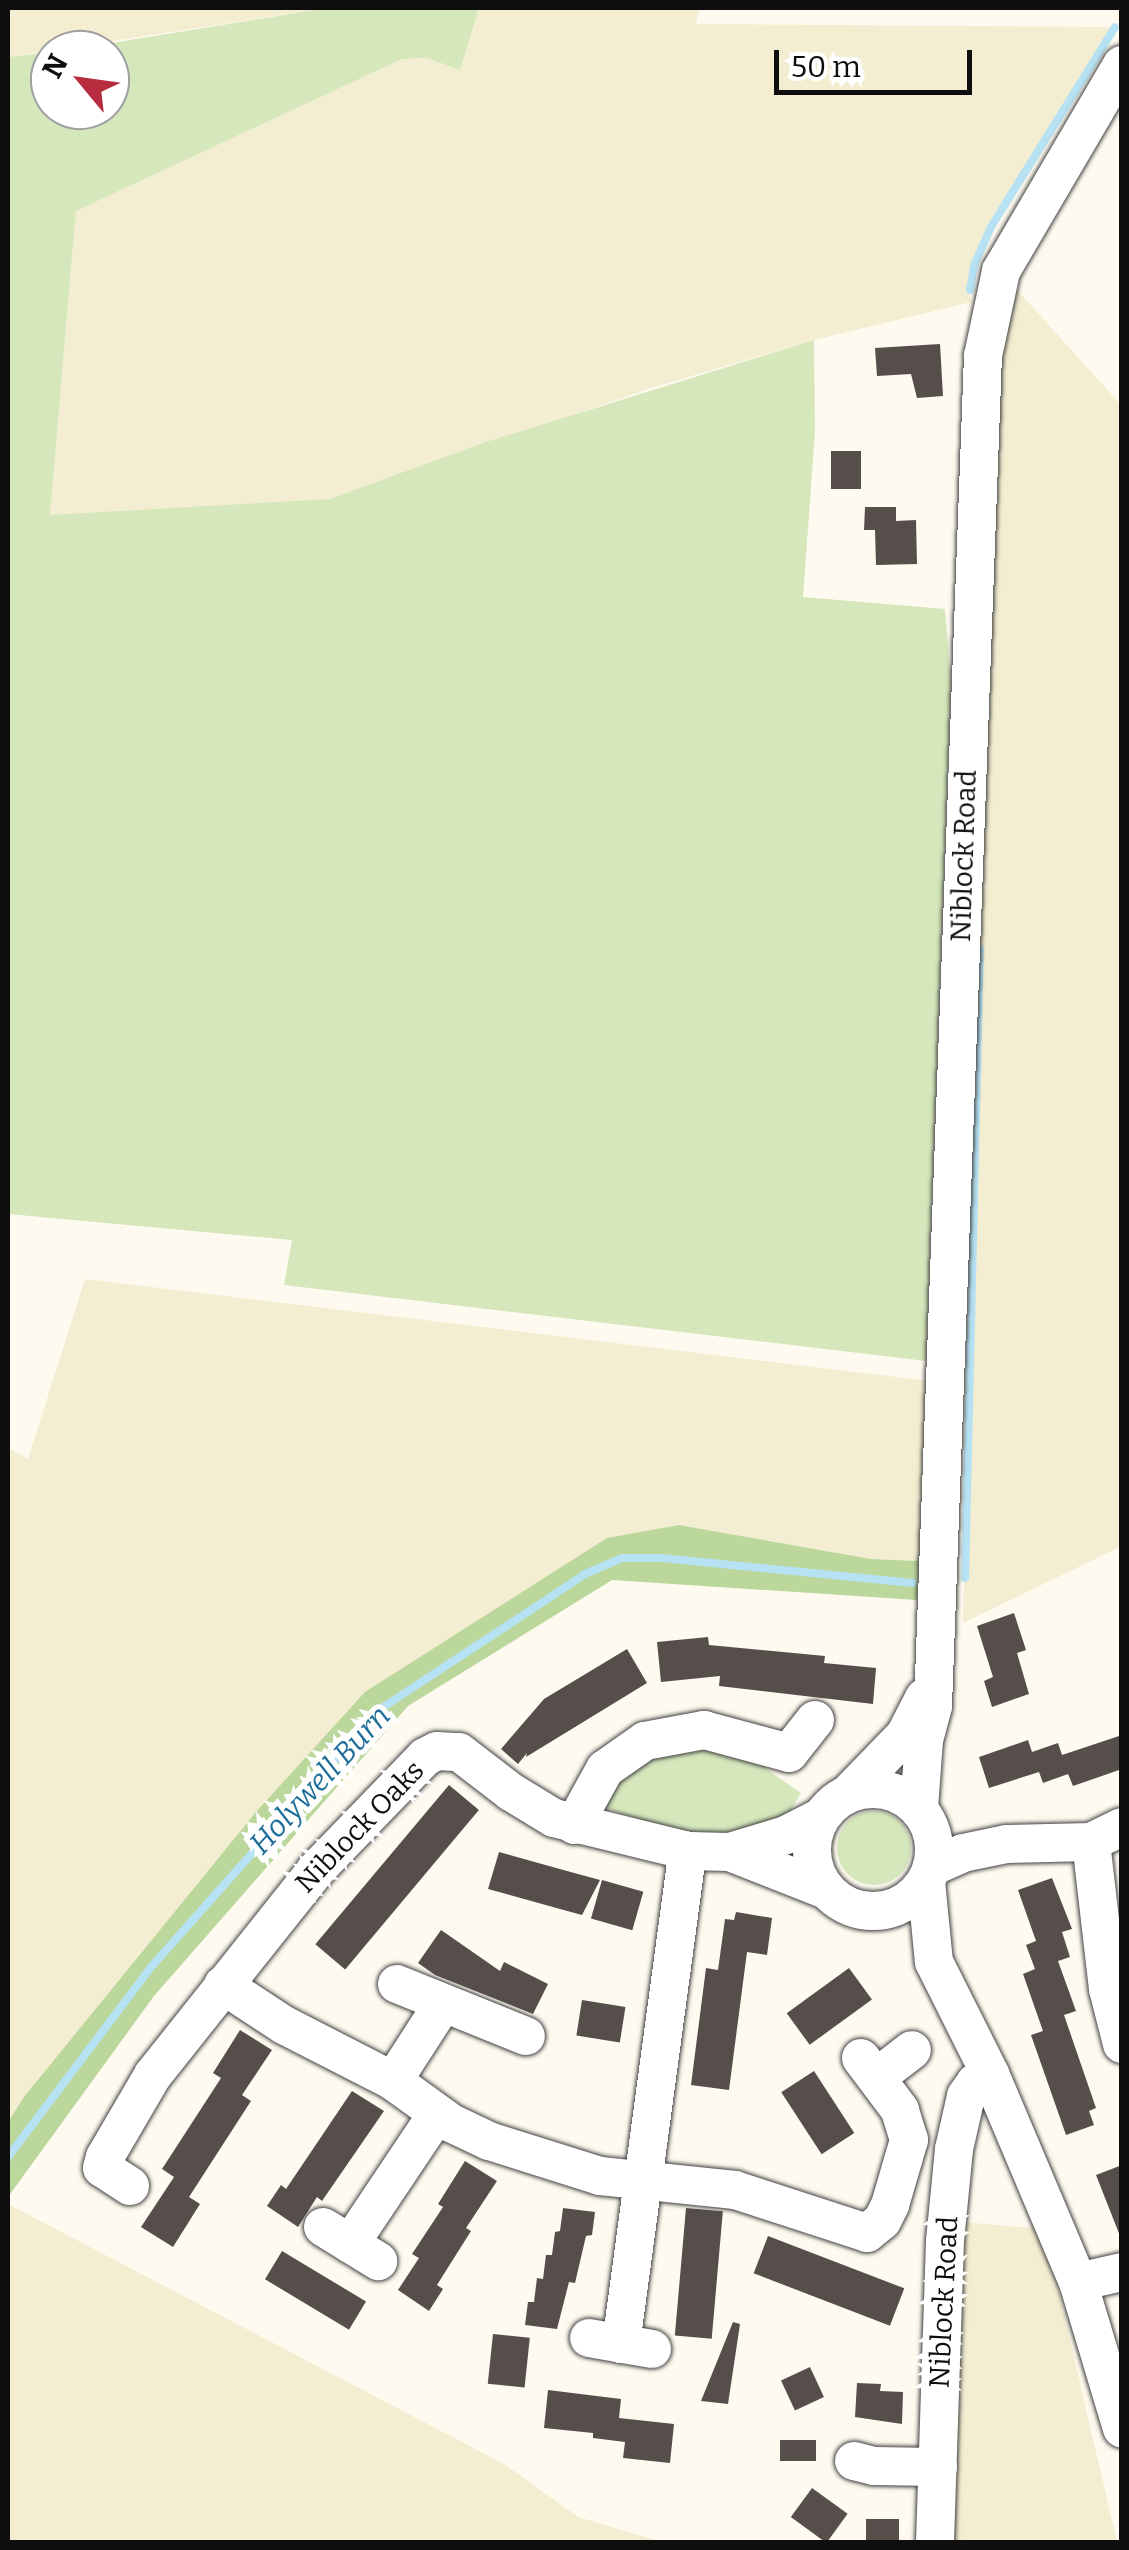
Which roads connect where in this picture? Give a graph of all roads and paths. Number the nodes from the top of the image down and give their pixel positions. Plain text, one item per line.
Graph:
1 (1122, 65) edge
2 (933, 1682) junction
3 (815, 1720) dead end
4 (850, 1792) junction
5 (921, 1811) junction
6 (820, 1817) junction
7 (574, 1826) junction
8 (1106, 1835) edge
9 (1007, 1844) junction
10 (688, 1851) junction
11 (730, 1852) junction
12 (930, 1874) junction
13 (826, 1890) junction
14 (860, 1910) junction
15 (934, 1962) junction
16 (223, 1984) junction
17 (397, 1984) dead end
18 (442, 2005) junction
19 (526, 2036) dead end
20 (1122, 2044) edge
21 (912, 2050) dead end
22 (990, 2074) junction
23 (394, 2080) junction
24 (437, 2114) junction
25 (642, 2180) junction
26 (130, 2186) dead end
27 (350, 2244) dead end
28 (1122, 2272) edge
29 (1078, 2282) junction
30 (621, 2344) dead end
31 (1122, 2430) edge
32 (854, 2460) dead end
33 (938, 2467) junction
34 (935, 2542) edge

1 - 2 street, Niblock Road
2 - 4 street, Niblock Road
2 - 5 street, Niblock Road
3 - 7 street
4 - 5 street
4 - 6 street
5 - 9 street
5 - 12 street
6 - 11 street, Niblock Oaks
6 - 13 street
7 - 10 street, Niblock Oaks
7 - 16 street, Niblock Oaks
8 - 9 street
8 - 20 street
9 - 12 street
10 - 11 street, Niblock Oaks
10 - 25 street
11 - 13 street, Niblock Oaks
12 - 14 street
12 - 15 street
13 - 14 street
14 - 15 street
15 - 22 street
16 - 23 street
16 - 26 street, Niblock Oaks
17 - 18 street
18 - 19 street
18 - 23 street
21 - 25 street
22 - 29 street
22 - 33 street, Niblock Road
23 - 24 street
24 - 25 street
24 - 27 street
25 - 30 street
28 - 29 street
29 - 31 street
32 - 33 street
33 - 34 street, Niblock Road

